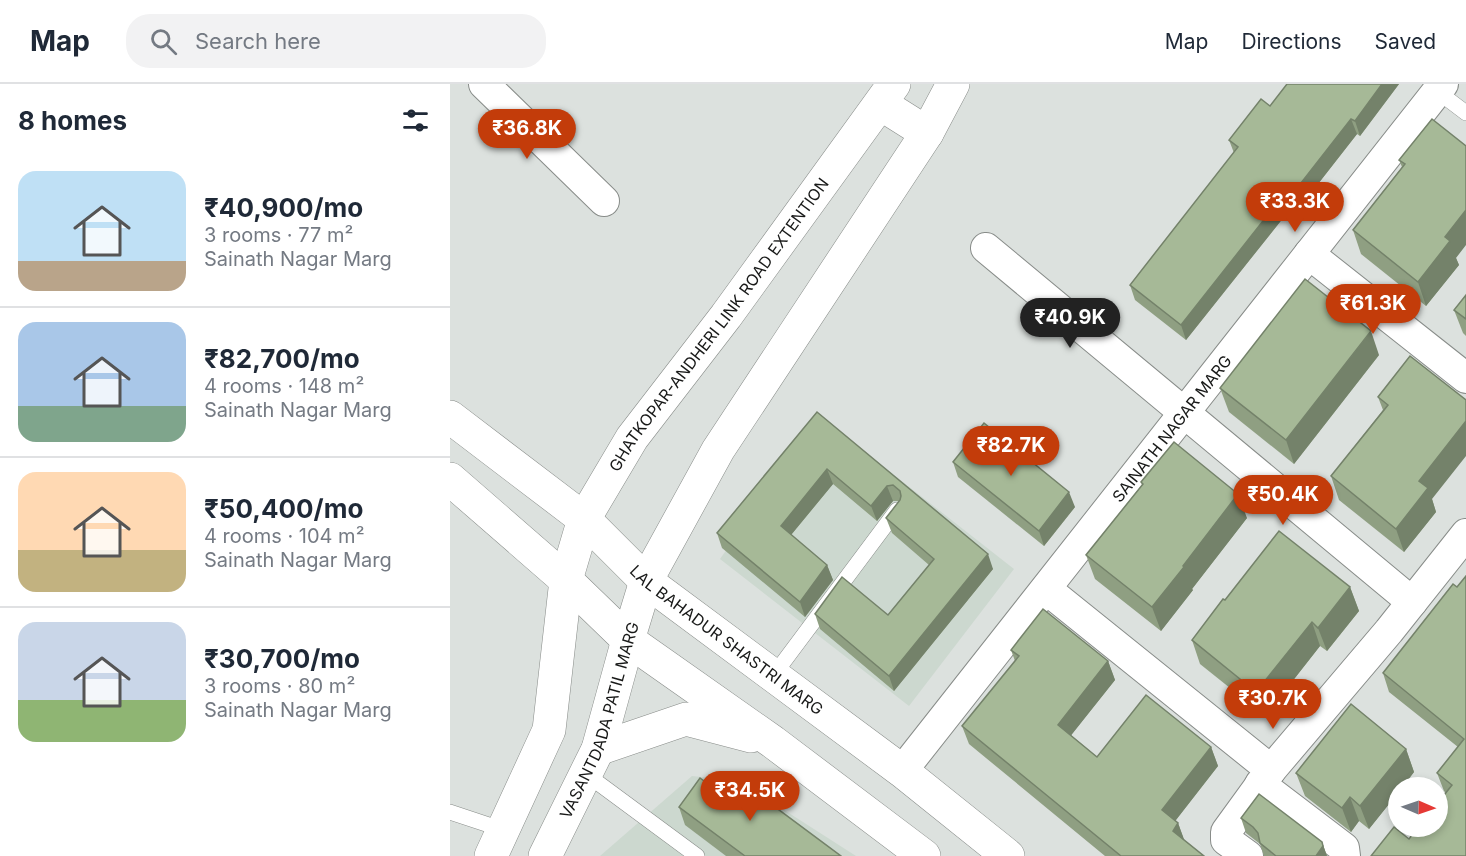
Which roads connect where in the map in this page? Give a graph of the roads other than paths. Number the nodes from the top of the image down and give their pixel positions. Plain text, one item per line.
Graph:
1 (484, 84) edge
2 (952, 84) edge
3 (1440, 88) edge
4 (887, 94) edge
5 (1466, 113) edge
6 (927, 133) junction
7 (604, 201) dead end
8 (986, 248) dead end
9 (1309, 254) junction
10 (1466, 378) edge
11 (1184, 413) junction
12 (450, 417) edge
13 (450, 479) edge
14 (897, 510) edge
15 (584, 519) junction
16 (1466, 534) edge
17 (566, 580) junction
18 (646, 581) junction
19 (1046, 589) junction
20 (1412, 602) junction
21 (628, 640) junction
22 (773, 676) junction
23 (773, 742) junction
24 (592, 762) junction
25 (902, 771) junction
26 (1266, 777) junction
27 (450, 812) edge
28 (503, 831) edge
29 (552, 844) edge
30 (697, 856) edge
31 (924, 856) edge
32 (1008, 856) edge
33 (1248, 856) edge
34 (1345, 856) edge

1 - 7 street
2 - 6 main road
3 - 5 lane
3 - 9 street, SAINATH NAGAR MARG
4 - 6 main road
4 - 15 main road, GHATKOPAR-ANDHERI LINK ROAD EXTENTION
6 - 18 main road
8 - 11 street
9 - 10 street
9 - 11 street, SAINATH NAGAR MARG
11 - 19 street, SAINATH NAGAR MARG
11 - 20 street
12 - 15 main road, LAL BAHADUR SHASTRI MARG
13 - 17 main road
14 - 22 lane
15 - 17 main road, GHATKOPAR-ANDHERI LINK ROAD EXTENTION
15 - 18 main road, LAL BAHADUR SHASTRI MARG
16 - 20 street
17 - 21 main road
17 - 28 main road
18 - 21 main road, VASANTDADA PATIL MARG
18 - 22 main road, LAL BAHADUR SHASTRI MARG
19 - 25 street, SAINATH NAGAR MARG
19 - 26 street
20 - 26 street
21 - 23 main road
21 - 24 main road, VASANTDADA PATIL MARG
22 - 25 main road, LAL BAHADUR SHASTRI MARG
23 - 24 main road
23 - 31 main road
24 - 29 main road, VASANTDADA PATIL MARG
24 - 30 lane
25 - 32 main road, LAL BAHADUR SHASTRI MARG
26 - 33 street
26 - 34 street
27 - 28 lane
28 - 29 main road

